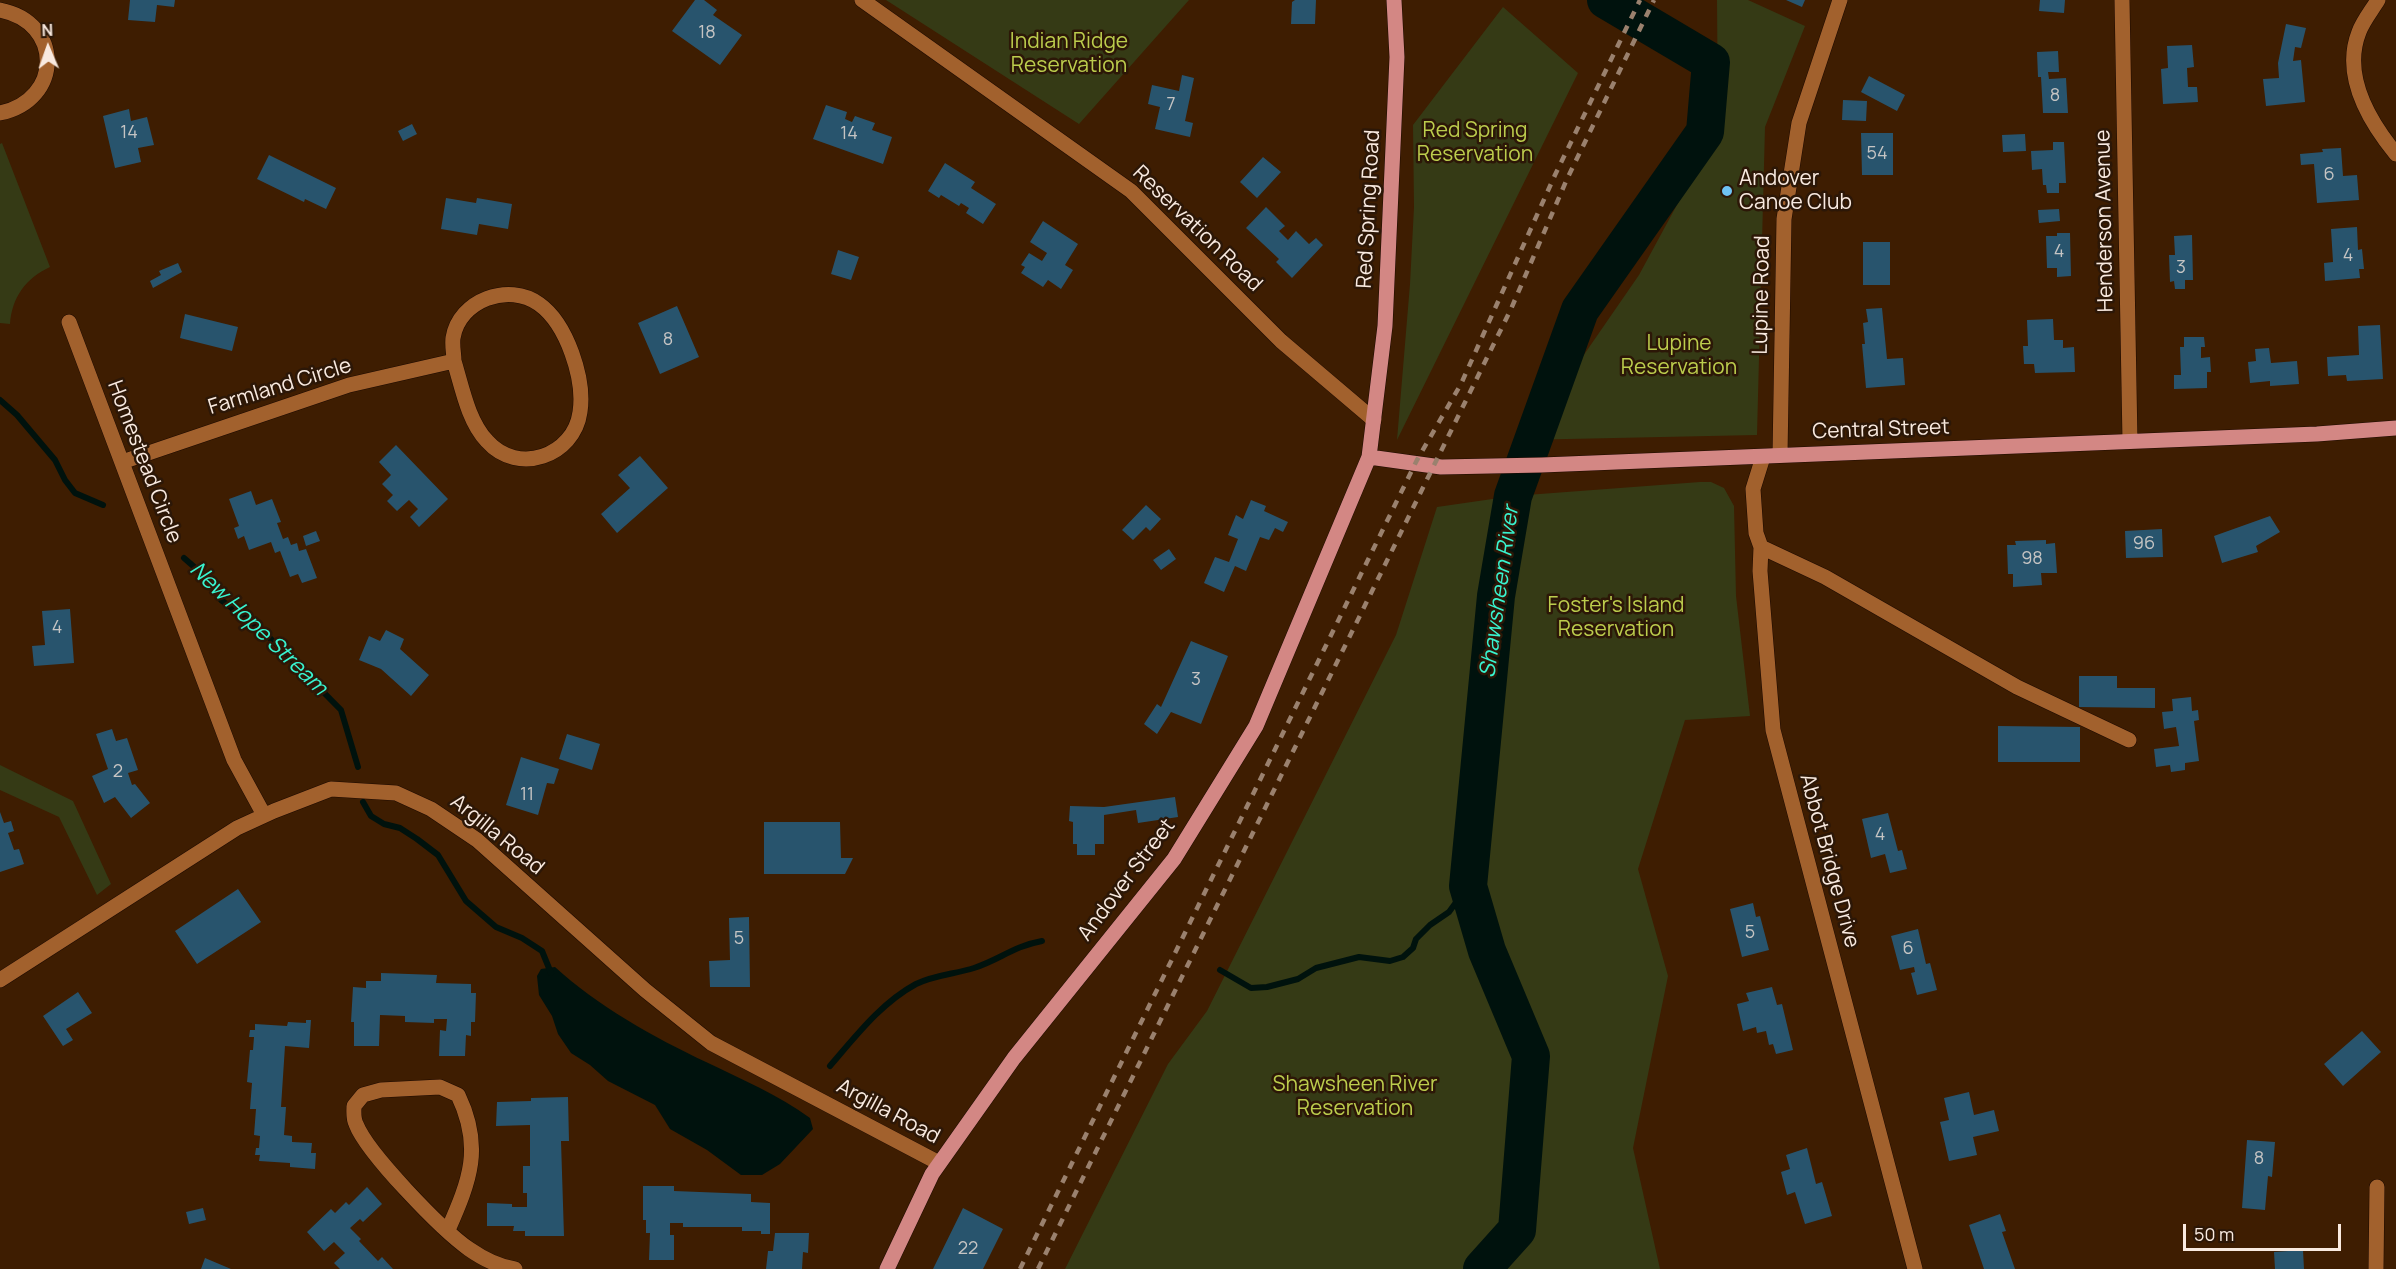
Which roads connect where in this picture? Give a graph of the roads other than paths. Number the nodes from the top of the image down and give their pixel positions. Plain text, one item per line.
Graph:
1 (862, 0) edge
2 (1395, 0) edge
3 (1840, 0) edge
4 (2121, 0) edge
5 (2378, 0) edge
6 (0, 10) edge
7 (0, 113) edge
8 (2396, 154) edge
9 (69, 322) dead end
10 (454, 361) junction
11 (1374, 420) junction
12 (2396, 428) edge
13 (2130, 441) junction
14 (1780, 455) junction
15 (1763, 457) junction
16 (1369, 458) junction
17 (122, 462) junction
18 (1761, 547) junction
19 (2130, 740) dead end
20 (264, 815) junction
21 (0, 980) edge
22 (939, 1163) junction
23 (2377, 1187) dead end
24 (447, 1230) junction
25 (515, 1269) edge
26 (887, 1269) edge
27 (1915, 1269) edge
28 (2376, 1269) edge

1 - 11 street, Reservation Road
2 - 11 main road, Red Spring Road
3 - 14 street, Lupine Road
4 - 13 street, Henderson Avenue
5 - 8 street
6 - 7 street
9 - 17 street, Homestead Circle
10 - 10 street
10 - 17 street, Farmland Circle
11 - 16 main road, Andover Street
12 - 13 main road, Central Street
13 - 14 main road, Central Street
14 - 15 main road, Central Street
15 - 16 main road, Central Street
15 - 18 street, Abbot Bridge Drive
16 - 22 main road, Andover Street
17 - 20 street, Homestead Circle
18 - 19 street
18 - 27 street, Abbot Bridge Drive
20 - 21 street, Argilla Road
20 - 22 street, Argilla Road
22 - 26 main road, Andover Street
23 - 28 street
24 - 24 street
24 - 25 street

